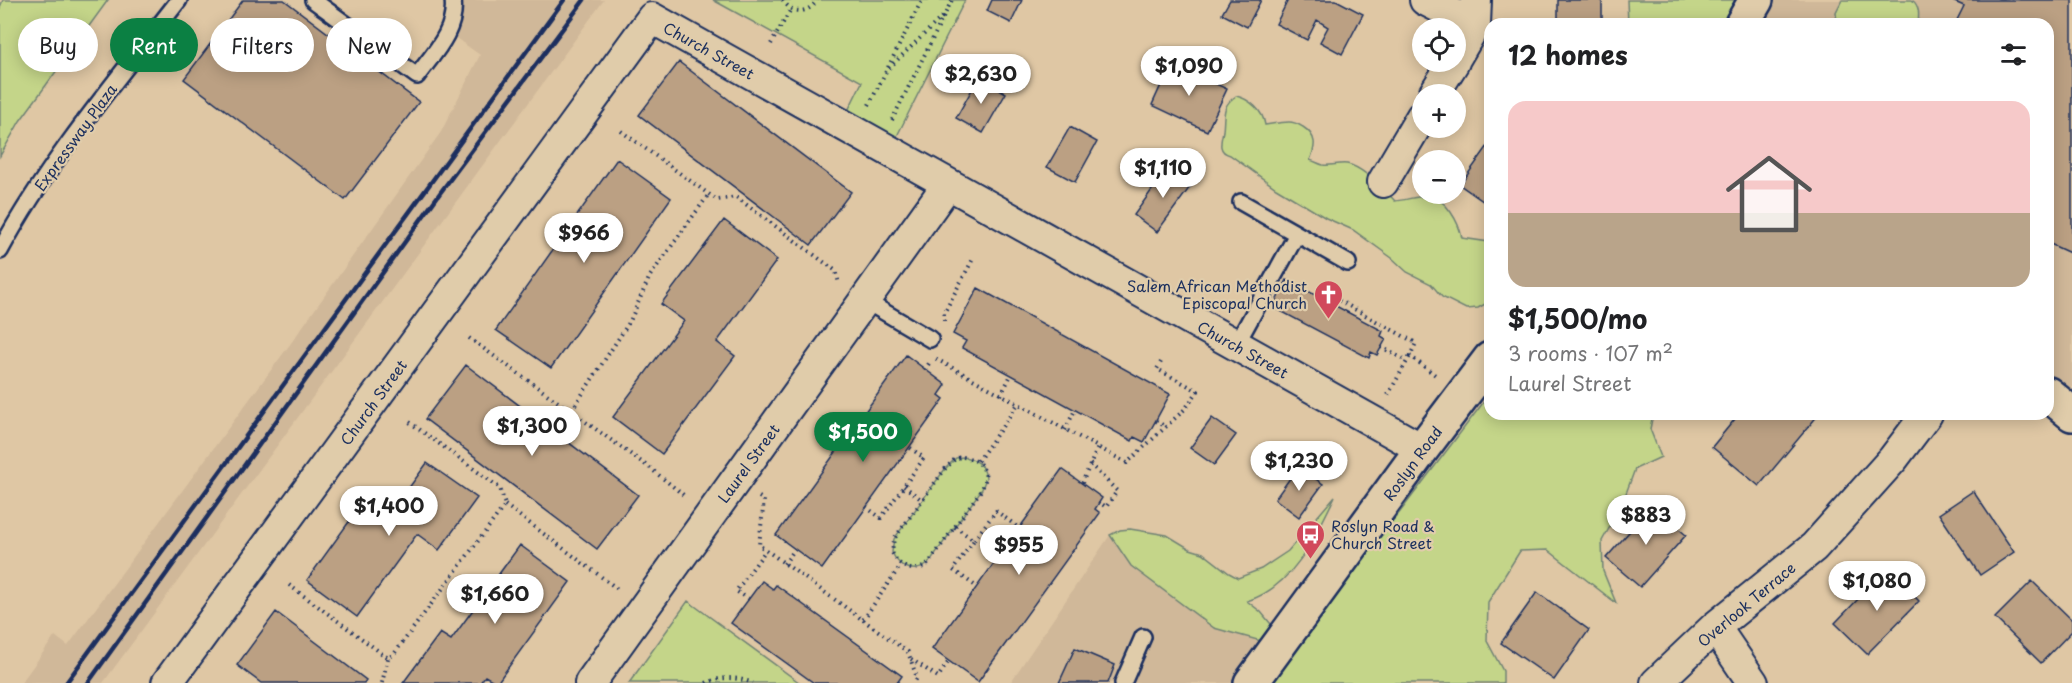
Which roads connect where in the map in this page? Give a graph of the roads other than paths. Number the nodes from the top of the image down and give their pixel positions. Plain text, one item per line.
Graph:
1 (179, 0) edge
2 (313, 0) edge
3 (453, 0) edge
4 (1425, 0) edge
5 (1756, 0) edge
6 (1475, 13) edge
7 (1746, 18) edge
8 (1466, 33) edge
9 (1412, 133) edge
10 (1383, 182) dead end
11 (948, 183) junction
12 (1241, 202) dead end
13 (1297, 234) junction
14 (0, 251) edge
15 (1348, 263) dead end
16 (852, 293) junction
17 (933, 345) road end
18 (1236, 345) junction
19 (1484, 368) edge
20 (2054, 399) edge
21 (2072, 414) edge
22 (1922, 420) edge
23 (1422, 449) junction
24 (1715, 627) junction
25 (1143, 637) dead end
26 (168, 683) edge
27 (590, 683) edge
28 (1123, 683) edge
29 (1251, 683) edge
30 (1656, 683) edge
31 (1753, 683) edge

1 - 14 lane, Expressway Plaza
2 - 3 lane
4 - 6 street
5 - 7 main road
6 - 8 street
9 - 10 street
11 - 16 street, Laurel Street
11 - 18 street, Church Street
11 - 26 street, Church Street
12 - 13 lane
13 - 15 lane
13 - 18 lane
16 - 17 lane
16 - 27 street, Laurel Street
18 - 23 street, Church Street
19 - 23 main road, Roslyn Road
20 - 21 main road
22 - 24 street, Overlook Terrace
23 - 29 main road, Roslyn Road
24 - 30 street, Overlook Terrace
24 - 31 street
25 - 28 lane

